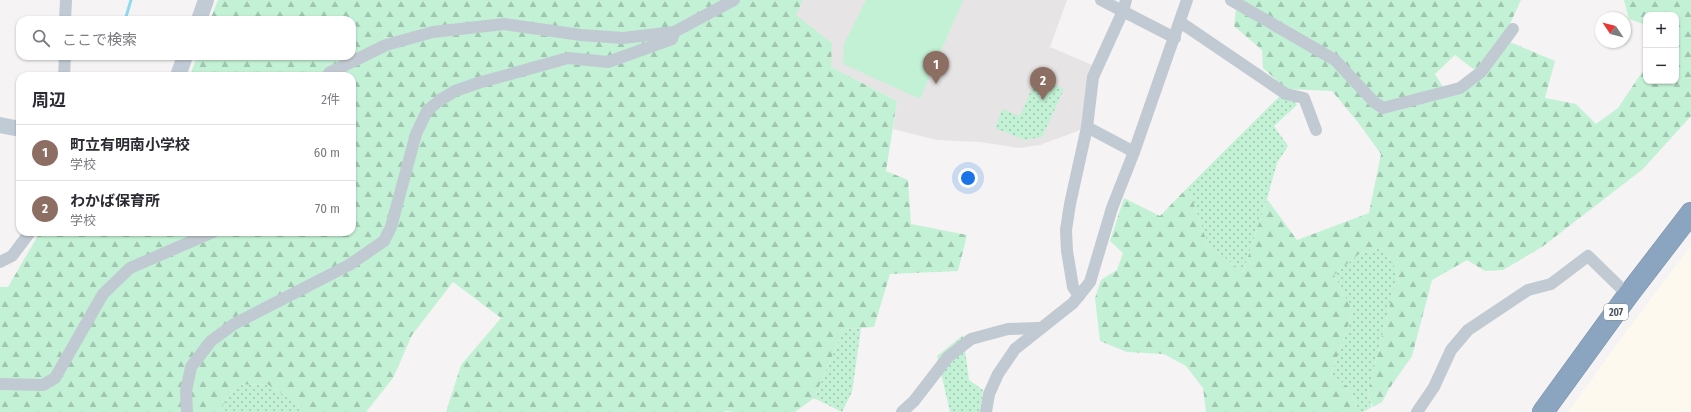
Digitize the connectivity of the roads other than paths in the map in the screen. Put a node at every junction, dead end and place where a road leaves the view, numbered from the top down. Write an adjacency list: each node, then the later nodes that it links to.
1 (66, 0): 8 (street)
2 (206, 0): 9 (main road)
3 (734, 0): 12 (street)
4 (1101, 0): 7 (street)
5 (1187, 0): 10 (street)
6 (1230, 0): 11 (street)
7 (1125, 6): 13 (street); 22 (street)
8 (65, 16)
9 (200, 16)
10 (1180, 22): 13 (street); 24 (street)
11 (1513, 29)
12 (674, 32): 17 (street); 34 (street)
13 (1175, 38): 25 (street)
14 (65, 60): 18 (street)
15 (184, 60): 19 (main road)
16 (355, 60): 20 (street)
17 (356, 60)
18 (64, 72)
19 (179, 72)
20 (331, 72)
21 (0, 125): 23 (main road)
22 (1087, 127): 25 (street); 31 (street)
23 (16, 128)
24 (1316, 130)
25 (1134, 152): 31 (street)
26 (1691, 213): 30 (highway, 207)
27 (27, 236): 29 (street)
28 (204, 236): 33 (street)
29 (0, 262)
30 (1628, 295): 37 (street); 38 (highway, 207)
31 (1079, 296): 32 (street)
32 (1039, 328): 35 (street); 36 (street)
33 (0, 384)
34 (187, 412)
35 (902, 412)
36 (986, 412)
37 (1417, 412)
38 (1543, 412)

